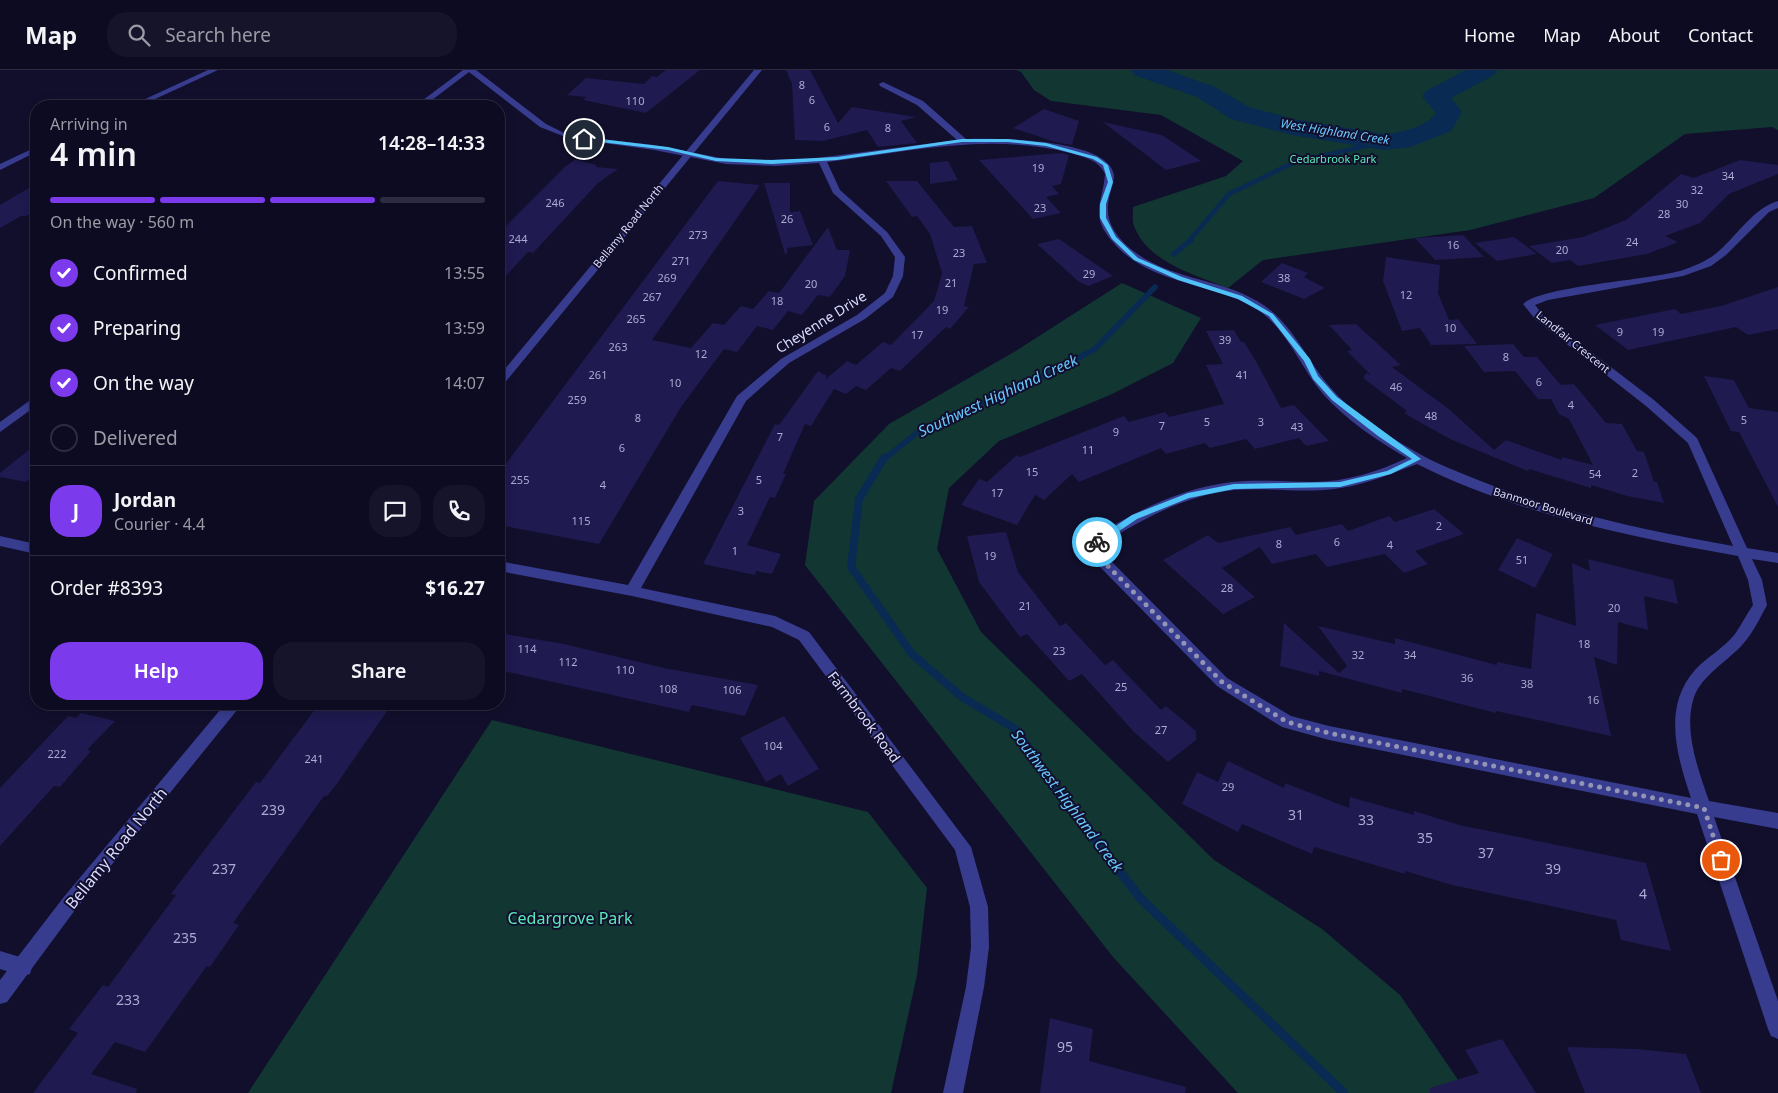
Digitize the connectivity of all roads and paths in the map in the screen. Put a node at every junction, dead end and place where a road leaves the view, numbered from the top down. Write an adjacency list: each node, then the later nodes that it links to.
1 (214, 70): 5 (street)
2 (470, 70): 6 (street); 9 (street, Banmoor Boulevard)
3 (758, 70): 9 (street, Bellamy Road North)
4 (883, 84): 7 (street)
5 (147, 100)
6 (428, 100)
7 (962, 140): 10 (street, Banmoor Boulevard); 16 (street, Banmoor Boulevard)
8 (30, 152): 11 (street)
9 (688, 152): 10 (street, Banmoor Boulevard); 13 (street, Bellamy Road North)
10 (821, 159): 22 (street, Cheyenne Drive)
11 (0, 167)
12 (1778, 204): 19 (street, Landfair Crescent)
13 (505, 376)
14 (30, 405): 15 (street)
15 (0, 428)
16 (1417, 459): 19 (street, Banmoor Boulevard); 24 (street)
17 (0, 541): 18 (street)
18 (30, 548)
19 (1742, 552): 20 (street, Banmoor Boulevard); 24 (street)
20 (1778, 558)
21 (505, 567): 22 (street, Farmbrook Road)
22 (632, 591): 30 (street, Farmbrook Road)
23 (229, 710): 27 (street, Bellamy Road North)
24 (1704, 808): 25 (street); 29 (street)
25 (1778, 821)
26 (0, 960): 27 (street)
27 (23, 967): 28 (street, Bellamy Road North)
28 (0, 995)
29 (1778, 1029)
30 (953, 1093)

